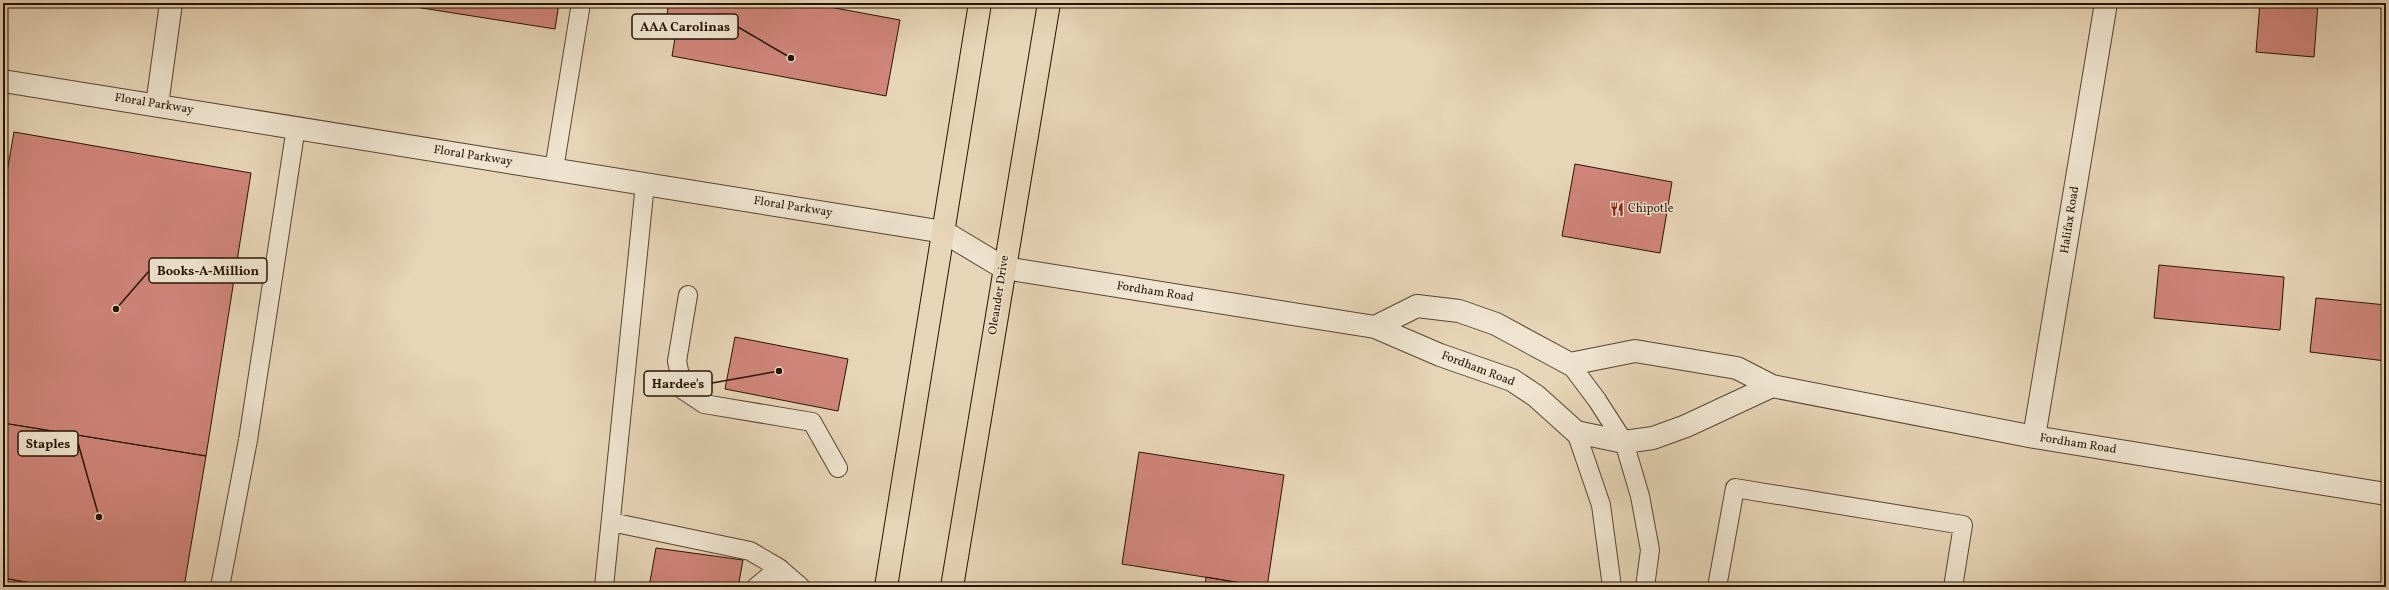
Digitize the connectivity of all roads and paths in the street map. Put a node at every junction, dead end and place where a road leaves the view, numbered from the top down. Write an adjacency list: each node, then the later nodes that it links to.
1 (171, 3): 7 (street)
2 (581, 3): 9 (lane)
3 (980, 3): 11 (main road)
4 (1049, 3): 12 (main road, Oleander Drive)
5 (2106, 3): 18 (street, Halifax Road)
6 (3, 81): 7 (street, Floral Parkway)
7 (156, 105): 8 (street, Floral Parkway)
8 (296, 127): 9 (street, Floral Parkway); 24 (lane)
9 (554, 169): 10 (street, Floral Parkway)
10 (645, 184): 11 (street, Floral Parkway); 22 (lane)
11 (944, 232): 12 (street, Fordham Road); 30 (main road)
12 (1004, 268): 14 (street, Fordham Road); 31 (main road, Oleander Drive)
13 (688, 295): 20 (lane)
14 (1375, 327): 15 (street); 17 (street, Fordham Road)
15 (1570, 364): 16 (street, Fordham Road); 19 (lane)
16 (1772, 386): 18 (street, Fordham Road); 19 (street)
17 (1576, 432): 19 (street); 32 (lane)
18 (2034, 437): 21 (street, Fordham Road)
19 (1624, 442): 33 (lane)
20 (838, 468)
21 (2386, 494)
22 (611, 522): 23 (lane); 25 (lane)
23 (779, 568): 26 (lane); 27 (lane); 28 (lane); 29 (lane)
24 (220, 587)
25 (604, 587)
26 (756, 587)
27 (775, 587)
28 (790, 587)
29 (801, 587)
30 (886, 587)
31 (952, 587)
32 (1612, 587)
33 (1644, 587)
34 (1717, 587): 35 (lane)
35 (1953, 587)

